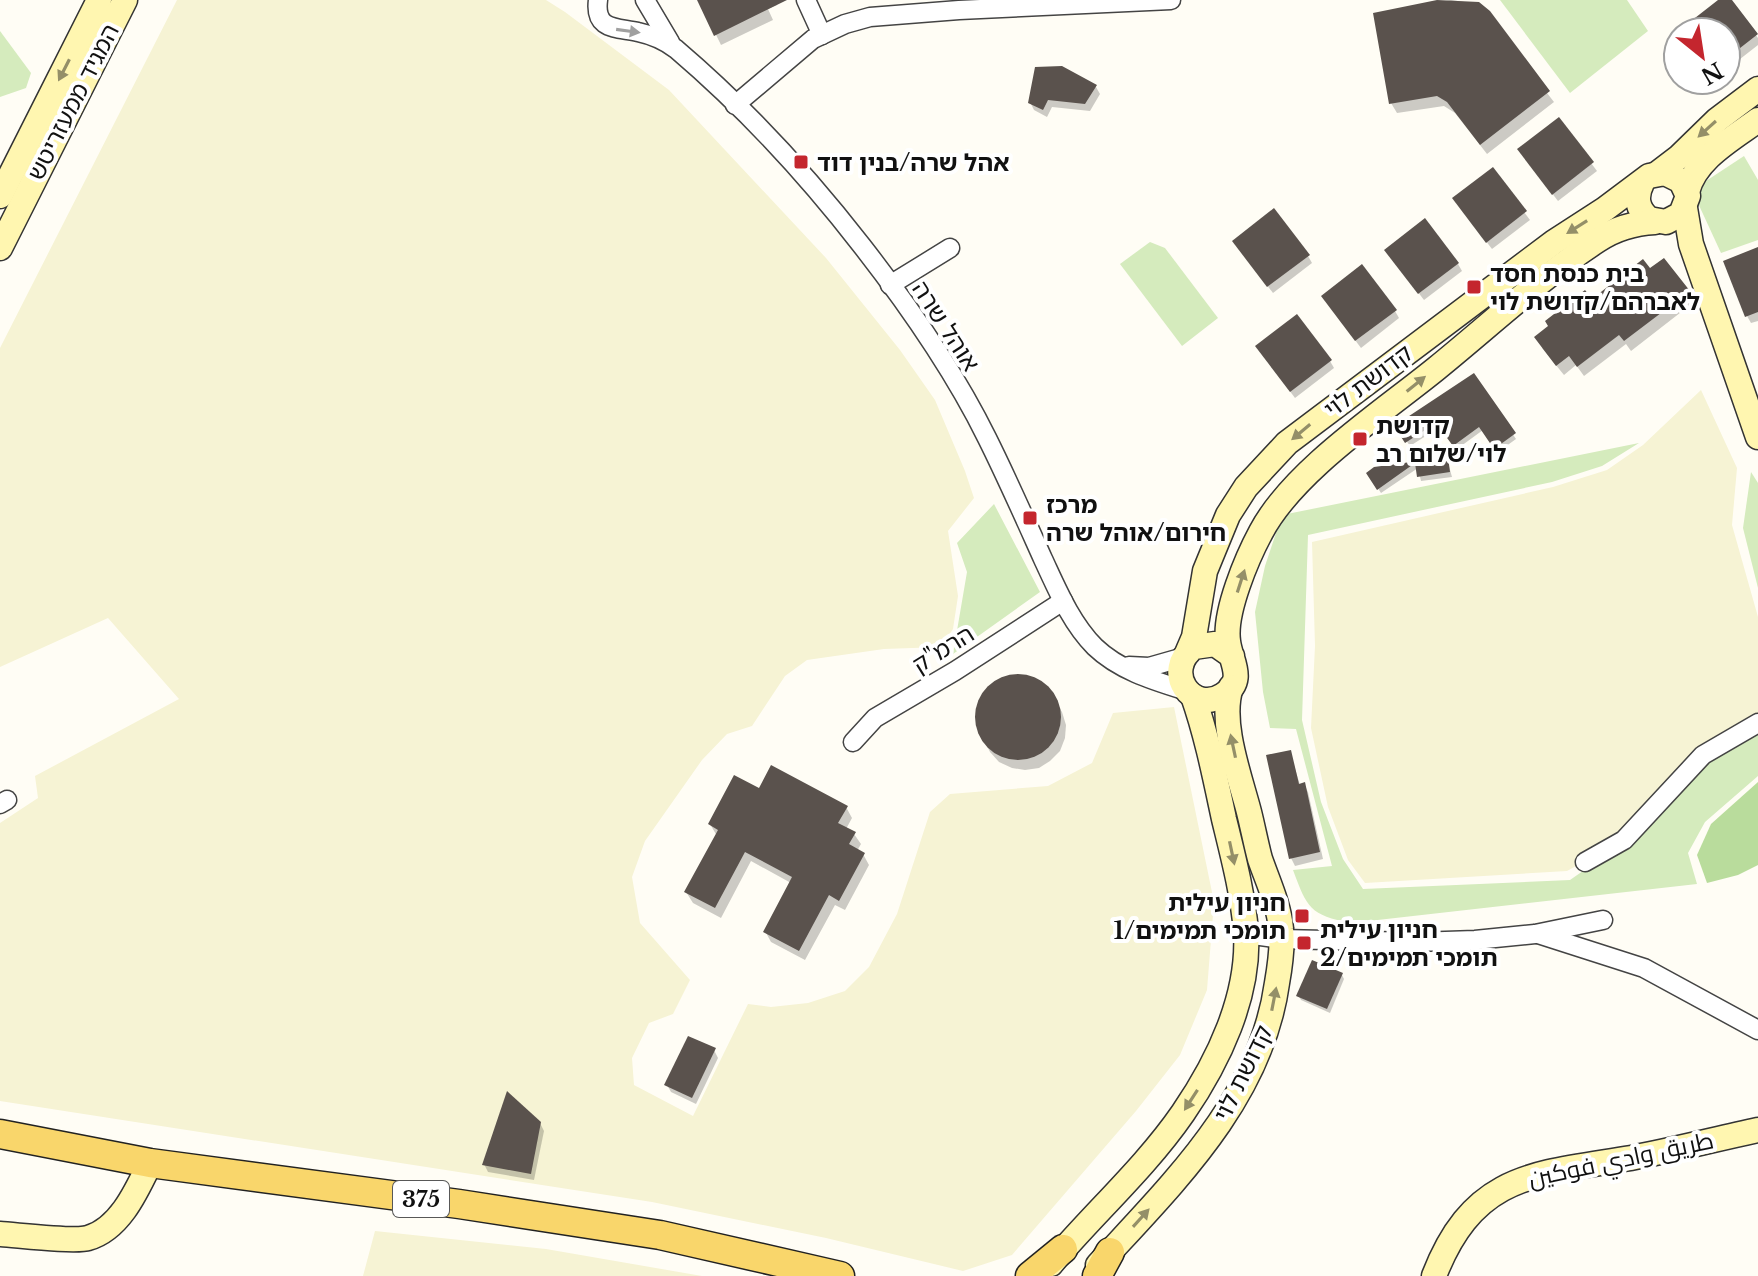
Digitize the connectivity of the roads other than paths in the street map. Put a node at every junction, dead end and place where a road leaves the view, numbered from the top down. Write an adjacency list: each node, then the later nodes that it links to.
1 (99, 0): 14 (street, המגיד ממעזריטש, one-way to 14)
2 (125, 0): 17 (street, המגיד ממעזריטש)
3 (598, 0): 9 (street, אוהל שרה, one-way to 9)
4 (645, 0): 9 (street, אוהל שרה)
5 (806, 0): 8 (street)
6 (1171, 0): 7 (street)
7 (958, 5): 8 (street)
8 (822, 35): 11 (street)
9 (674, 48): 11 (street, אוהל שרה)
10 (1758, 89): 13 (street, קדושת לוי, one-way to 13)
11 (735, 105): 20 (street, אוהל שרה)
12 (1758, 120): 15 (street)
13 (1650, 178): 15 (street); 16 (street); 23 (street, קדושת לוי, one-way to 23)
14 (0, 196)
15 (1686, 200): 16 (street); 19 (street)
16 (1659, 222): 19 (street); 24 (street, קדושת לוי, one-way to 16)
17 (0, 248)
18 (950, 248): 20 (street)
19 (1700, 270): 21 (street)
20 (890, 285): 22 (street, אוהל שרה)
21 (1758, 437)
22 (1063, 601): 25 (street, אוהל שרה); 29 (street, הרמ"ק)
23 (1186, 654): 24 (street); 25 (street); 27 (street)
24 (1232, 656): 26 (street)
25 (1122, 665): 27 (street, אוהל שרה)
26 (1231, 687): 27 (street); 34 (street, קדושת לוי, one-way to 26)
27 (1190, 693): 32 (street, קדושת לוי, one-way to 32)
28 (1758, 723): 30 (street)
29 (853, 742)
30 (1585, 862)
31 (1603, 920): 33 (street)
32 (1246, 934): 34 (street); 40 (street, קדושת לוי, one-way to 40)
33 (1535, 934): 34 (street); 35 (street)
34 (1281, 939): 41 (street, קדושת לוי, one-way to 34)
35 (1758, 1030)
36 (1758, 1130): 46 (street, طريق وادي فوکين)
37 (0, 1134): 38 (main road, 375)
38 (150, 1163): 39 (street); 42 (main road, 375)
39 (0, 1234)
40 (1063, 1249): 43 (main road); 44 (street, קדושת לוי)
41 (1103, 1264): 45 (street, קדושת לוי)
42 (840, 1276)
43 (1030, 1276)
44 (1041, 1276)
45 (1088, 1276)
46 (1434, 1276)

